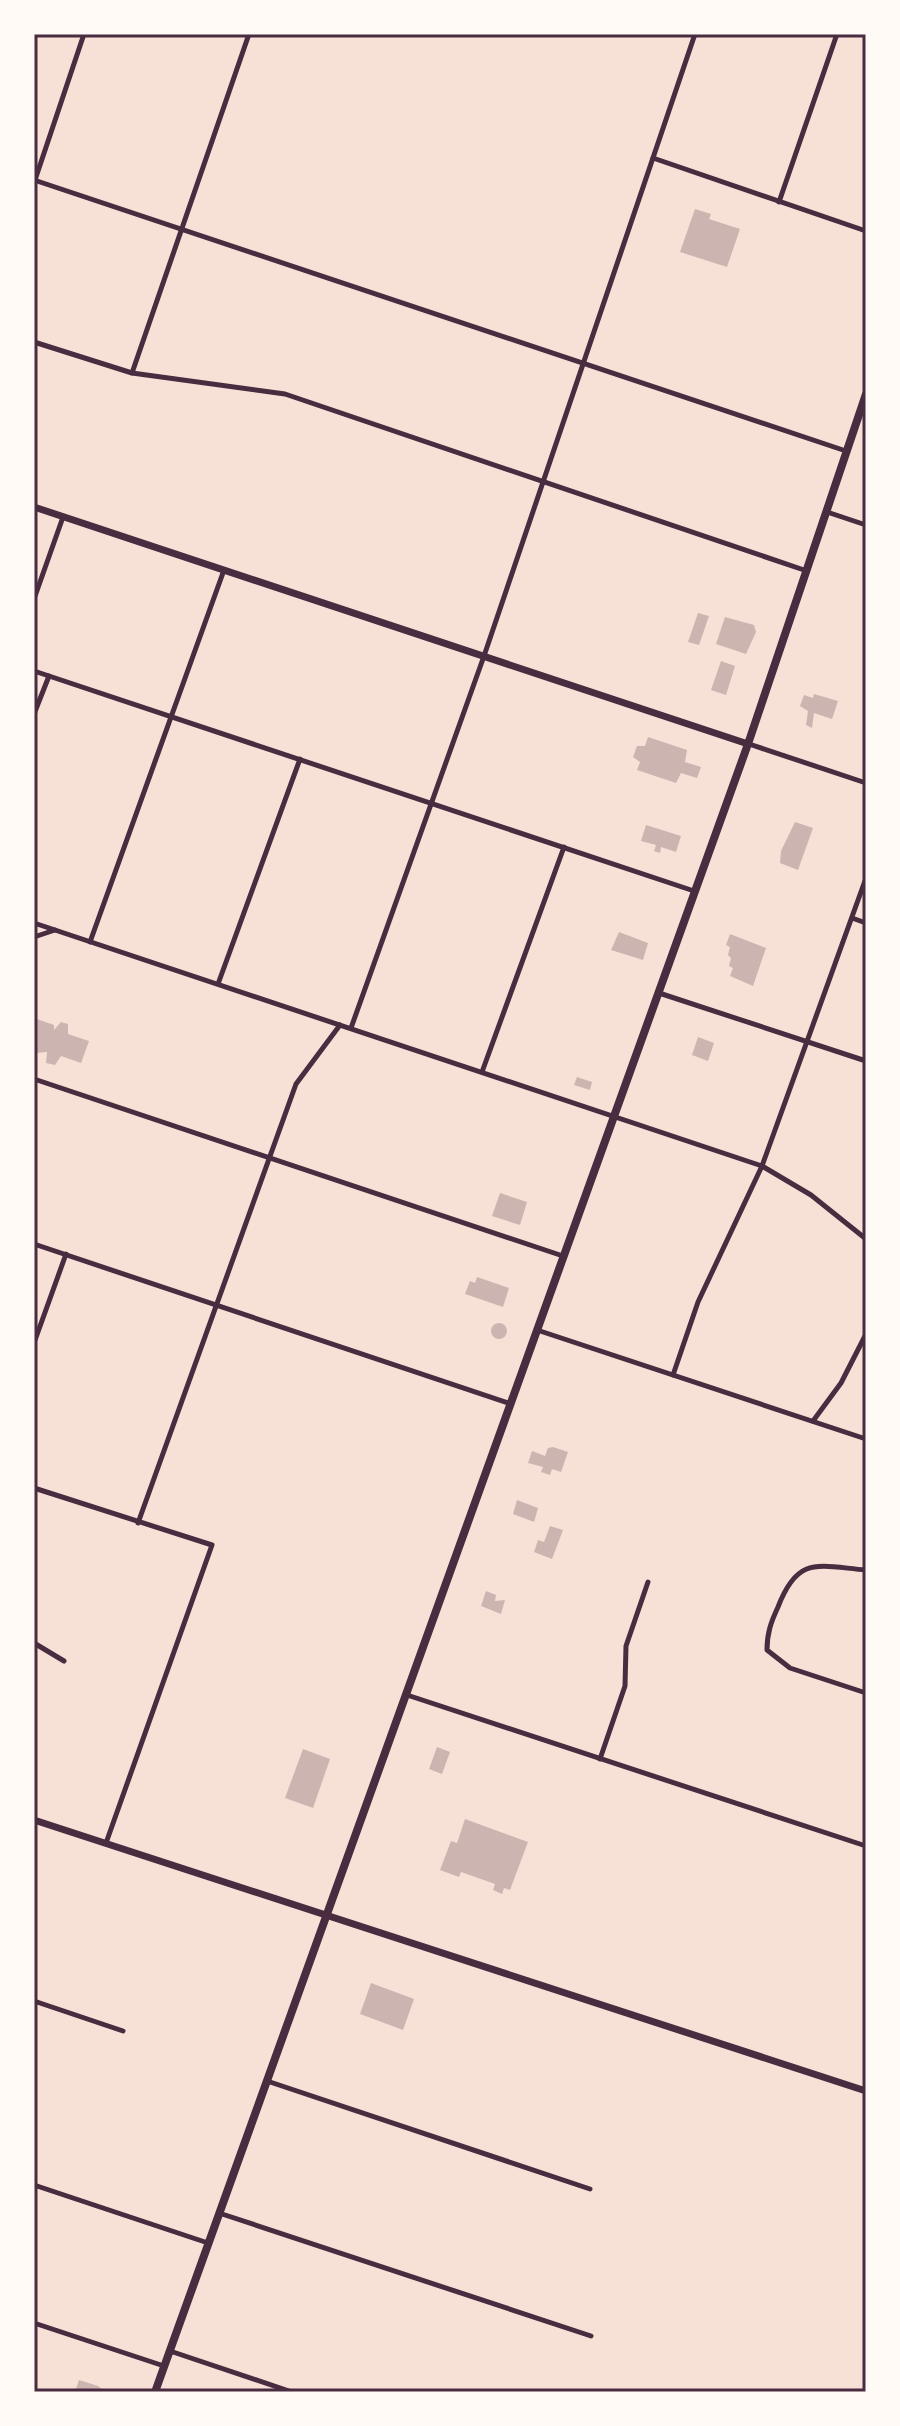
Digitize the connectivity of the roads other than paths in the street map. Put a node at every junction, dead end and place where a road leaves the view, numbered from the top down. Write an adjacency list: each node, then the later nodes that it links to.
1 (84, 34): 6 (street)
2 (249, 34): 8 (street)
3 (695, 34): 5 (street)
4 (837, 34): 7 (street)
5 (653, 158): 7 (street); 11 (street)
6 (34, 180): 8 (street)
7 (779, 202): 9 (street)
8 (183, 231): 11 (street); 12 (street)
9 (866, 231)
10 (34, 342): 12 (street)
11 (583, 364): 14 (street); 15 (street)
12 (132, 373): 15 (street)
13 (866, 394): 14 (main road)
14 (846, 451): 17 (main road)
15 (544, 479): 21 (street); 23 (street)
16 (34, 507): 18 (street)
17 (827, 512): 19 (street); 21 (main road)
18 (63, 517): 20 (street); 22 (street)
19 (866, 525)
20 (224, 570): 23 (street); 27 (street)
21 (807, 571): 28 (main road)
22 (34, 599)
23 (484, 656): 28 (street); 31 (street)
24 (34, 671): 25 (street)
25 (49, 676): 26 (street); 27 (street)
26 (34, 714)
27 (170, 716): 29 (street); 40 (street)
28 (748, 744): 30 (street); 34 (main road)
29 (300, 759): 31 (street); 41 (street)
30 (866, 783)
31 (431, 802): 32 (street); 44 (street)
32 (564, 847): 34 (street); 47 (street)
33 (866, 878): 35 (street)
34 (694, 891): 42 (main road)
35 (852, 918): 37 (street); 45 (street)
36 (34, 923): 38 (street)
37 (866, 923)
38 (55, 930): 39 (street); 40 (street)
39 (34, 937)
40 (90, 942): 41 (street)
41 (218, 984): 43 (street)
42 (658, 993): 45 (street); 49 (main road)
43 (340, 1025): 44 (street); 50 (street)
44 (351, 1028): 47 (street)
45 (807, 1042): 46 (street); 51 (street)
46 (866, 1061)
47 (482, 1072): 49 (street)
48 (34, 1079): 50 (street)
49 (614, 1116): 51 (street); 55 (main road)
50 (269, 1157): 55 (street); 56 (street)
51 (762, 1166): 52 (street); 60 (street)
52 (866, 1239)
53 (34, 1244): 54 (street)
54 (66, 1254): 56 (street); 59 (street)
55 (563, 1256): 57 (main road)
56 (216, 1304): 61 (street); 65 (street)
57 (537, 1330): 60 (street); 61 (main road)
58 (866, 1334): 62 (street)
59 (34, 1343)
60 (673, 1375): 62 (street)
61 (511, 1404): 71 (main road)
62 (813, 1421): 63 (street)
63 (866, 1439)
64 (34, 1488): 65 (street)
65 (138, 1523): 74 (street)
66 (866, 1570): 70 (street)
67 (648, 1582): 72 (street)
68 (34, 1643): 69 (street)
69 (64, 1661)
70 (866, 1693)
71 (406, 1695): 72 (street); 76 (main road)
72 (600, 1759): 75 (street)
73 (34, 1820): 74 (street)
74 (106, 1843): 76 (street)
75 (866, 1846)
76 (326, 1917): 79 (main road); 80 (street)
77 (34, 2001): 78 (street)
78 (123, 2031)
79 (267, 2081): 82 (street); 83 (main road)
80 (866, 2091)
81 (34, 2185): 84 (street)
82 (590, 2189)
83 (219, 2213): 84 (main road); 86 (street)
84 (208, 2243): 87 (main road)
85 (34, 2323): 88 (street)
86 (591, 2336)
87 (170, 2351): 88 (main road); 90 (street)
88 (164, 2366): 89 (main road)
89 (155, 2392)
90 (292, 2392)

